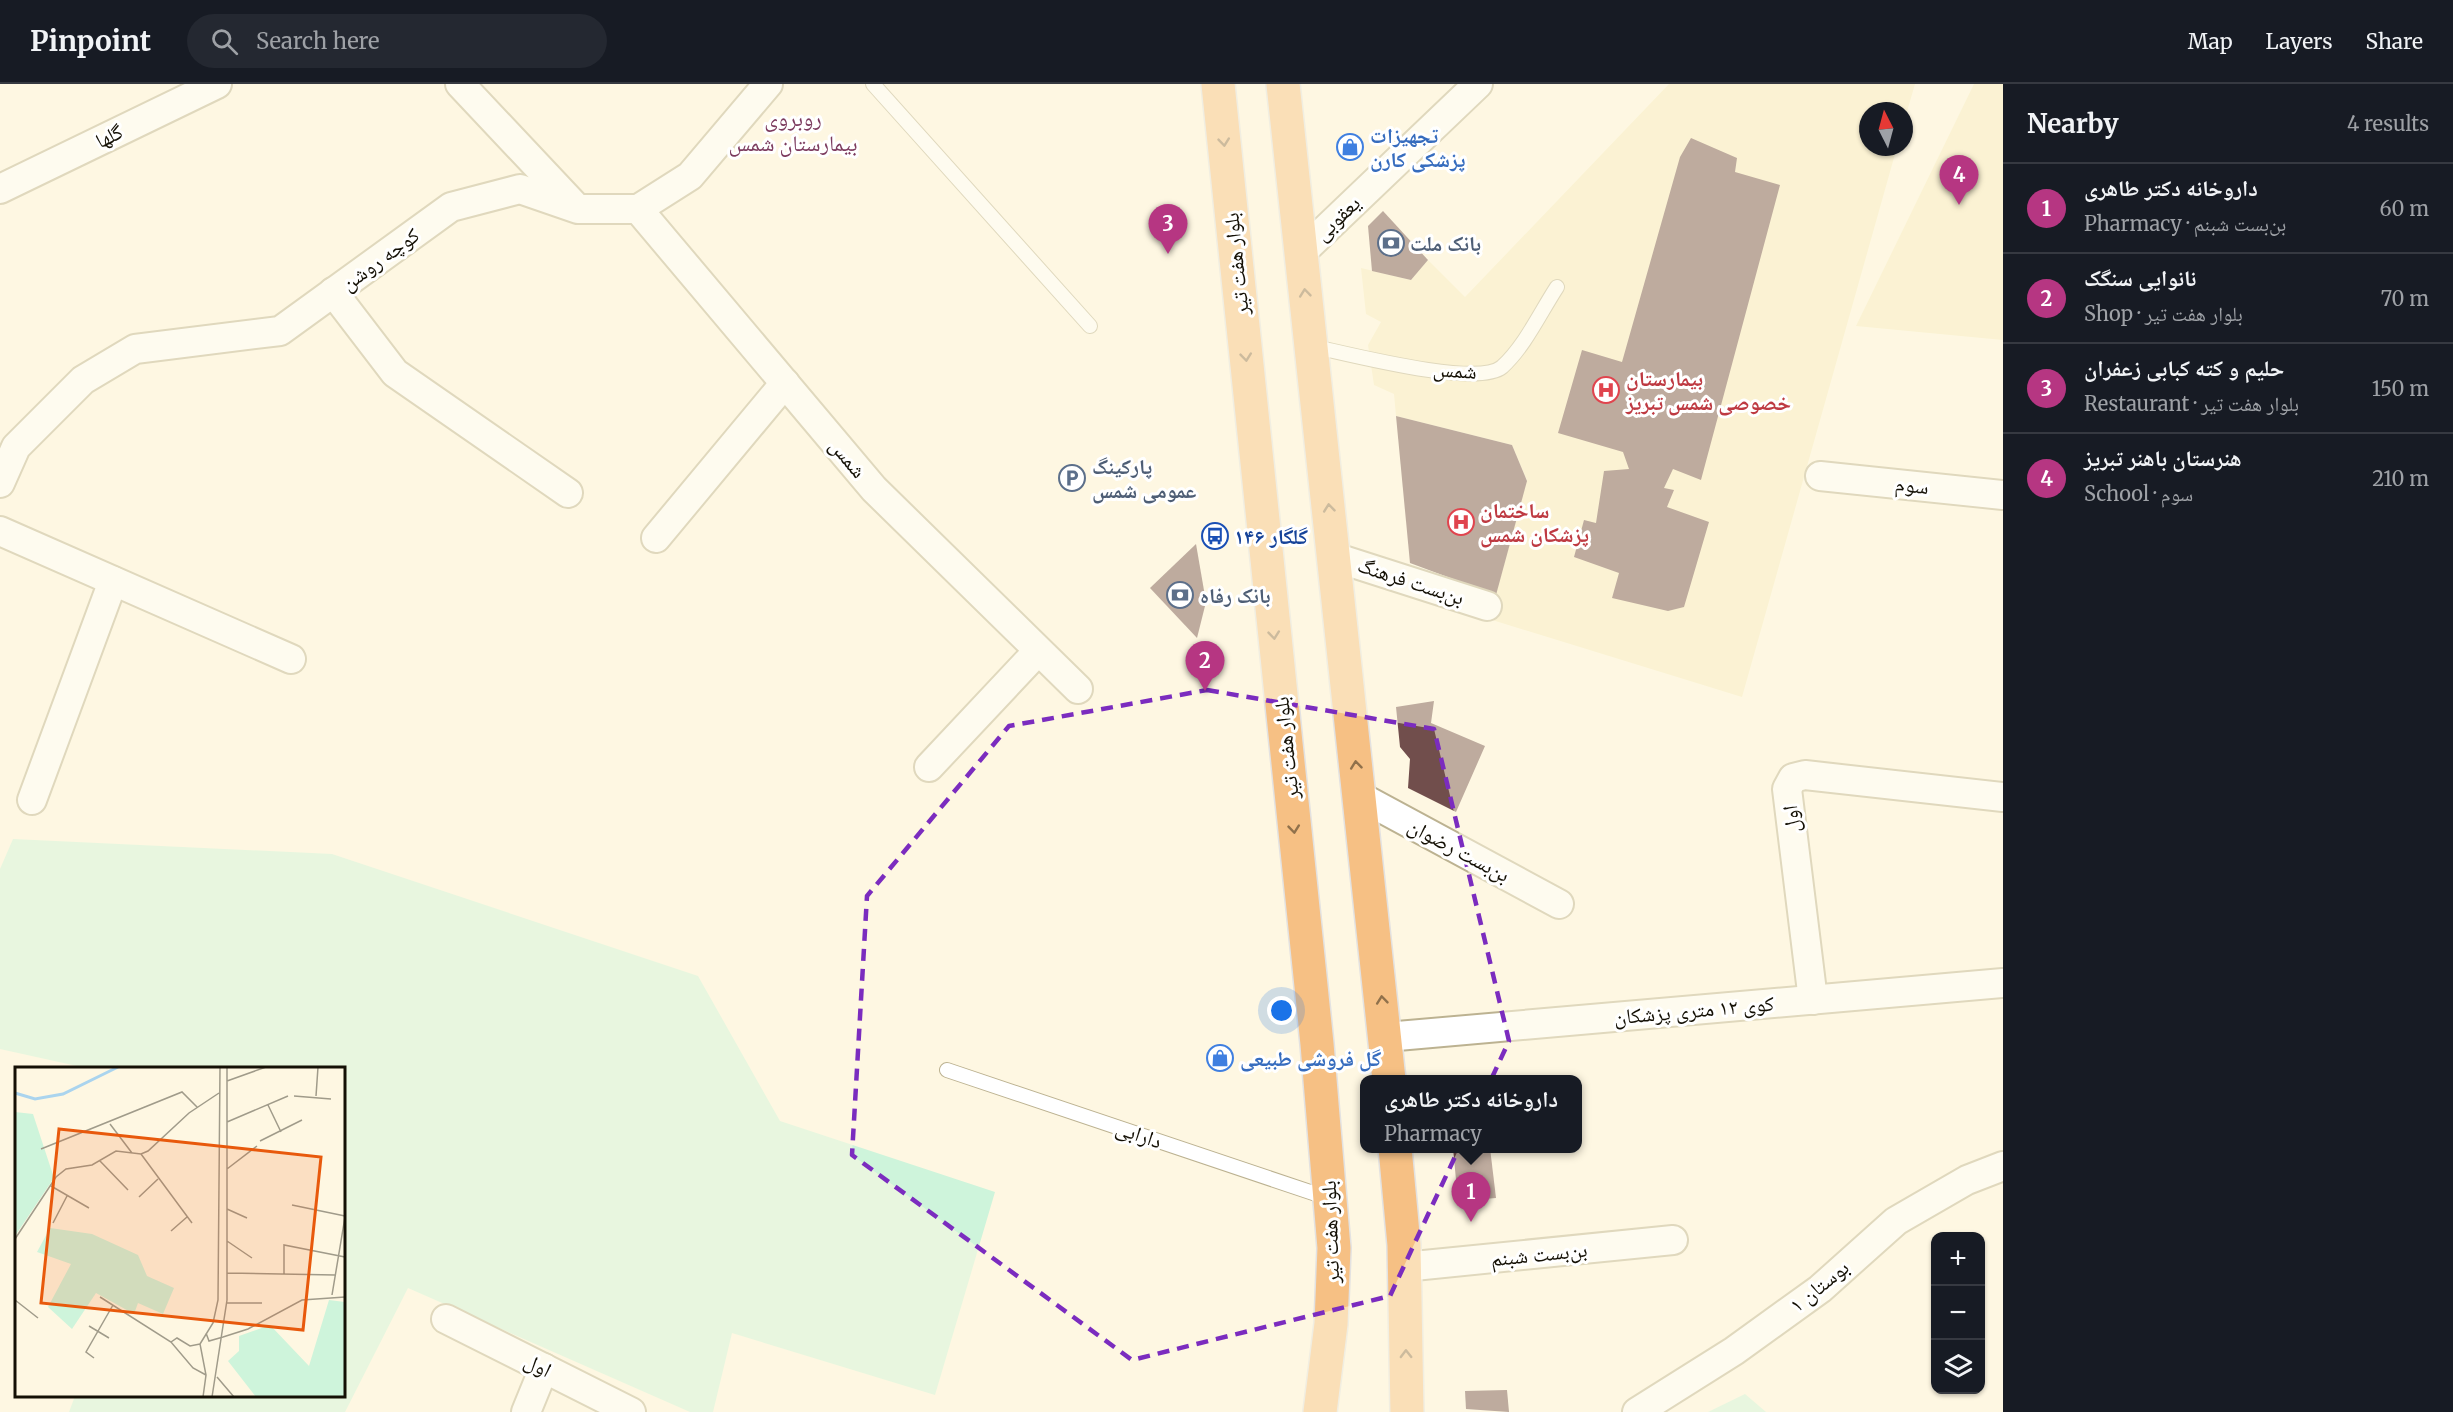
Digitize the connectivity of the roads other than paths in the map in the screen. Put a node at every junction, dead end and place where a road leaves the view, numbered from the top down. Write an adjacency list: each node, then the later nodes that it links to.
1 (217, 84): 8 (street, گلها)
2 (460, 84): 9 (street)
3 (768, 84): 10 (street)
4 (873, 84): 14 (lane)
5 (1218, 84): 41 (highway, بلوار هفت تیر, one-way to 41)
6 (1283, 84): 11 (highway)
7 (1478, 84): 11 (street, یعقوبی)
8 (0, 189)
9 (578, 209): 10 (street, کوچه روشن); 13 (street, کوچه روشن)
10 (638, 209): 16 (street, شمس)
11 (1301, 253): 15 (highway, one-way to 11)
12 (1557, 287): 15 (lane, شمس)
13 (333, 292): 18 (street, کوچه روشن); 19 (street)
14 (1090, 326)
15 (1311, 346): 23 (highway, one-way to 15)
16 (785, 383): 22 (street); 26 (street, شمس)
17 (1820, 476): 20 (street, سوم)
18 (0, 483)
19 (568, 492)
20 (2003, 495)
21 (0, 531): 24 (street)
22 (656, 538)
23 (1334, 557): 25 (street, بن‌بست فرهنگ); 30 (highway, one-way to 23)
24 (113, 580): 27 (street); 32 (street)
25 (1487, 606)
26 (1038, 651): 28 (street, شمس); 29 (street)
27 (291, 659)
28 (1078, 689)
29 (929, 766)
30 (1359, 796): 33 (street, بن‌بست رضوان); 36 (highway, one-way to 30)
31 (2003, 797): 35 (street, اول)
32 (32, 800)
33 (1559, 904)
34 (2003, 983): 35 (street, کوی ۱۲ متری پزشکان)
35 (1813, 1000): 36 (street, کوی ۱۲ متری پزشکان)
36 (1386, 1037): 38 (highway)
37 (947, 1070): 41 (lane, دارابی)
38 (1389, 1075)
39 (1395, 1153): 43 (highway)
40 (2003, 1166): 50 (street, بوستان ۱)
41 (1330, 1199): 48 (highway, بلوار هفت تیر)
42 (1673, 1240): 43 (street, بن‌بست شبنم)
43 (1404, 1267): 49 (highway, one-way to 43)
44 (446, 1319): 45 (street, اول)
45 (544, 1368): 46 (street); 47 (street, اول)
46 (526, 1412)
47 (631, 1412)
48 (1320, 1412)
49 (1407, 1412)
50 (1637, 1412)

